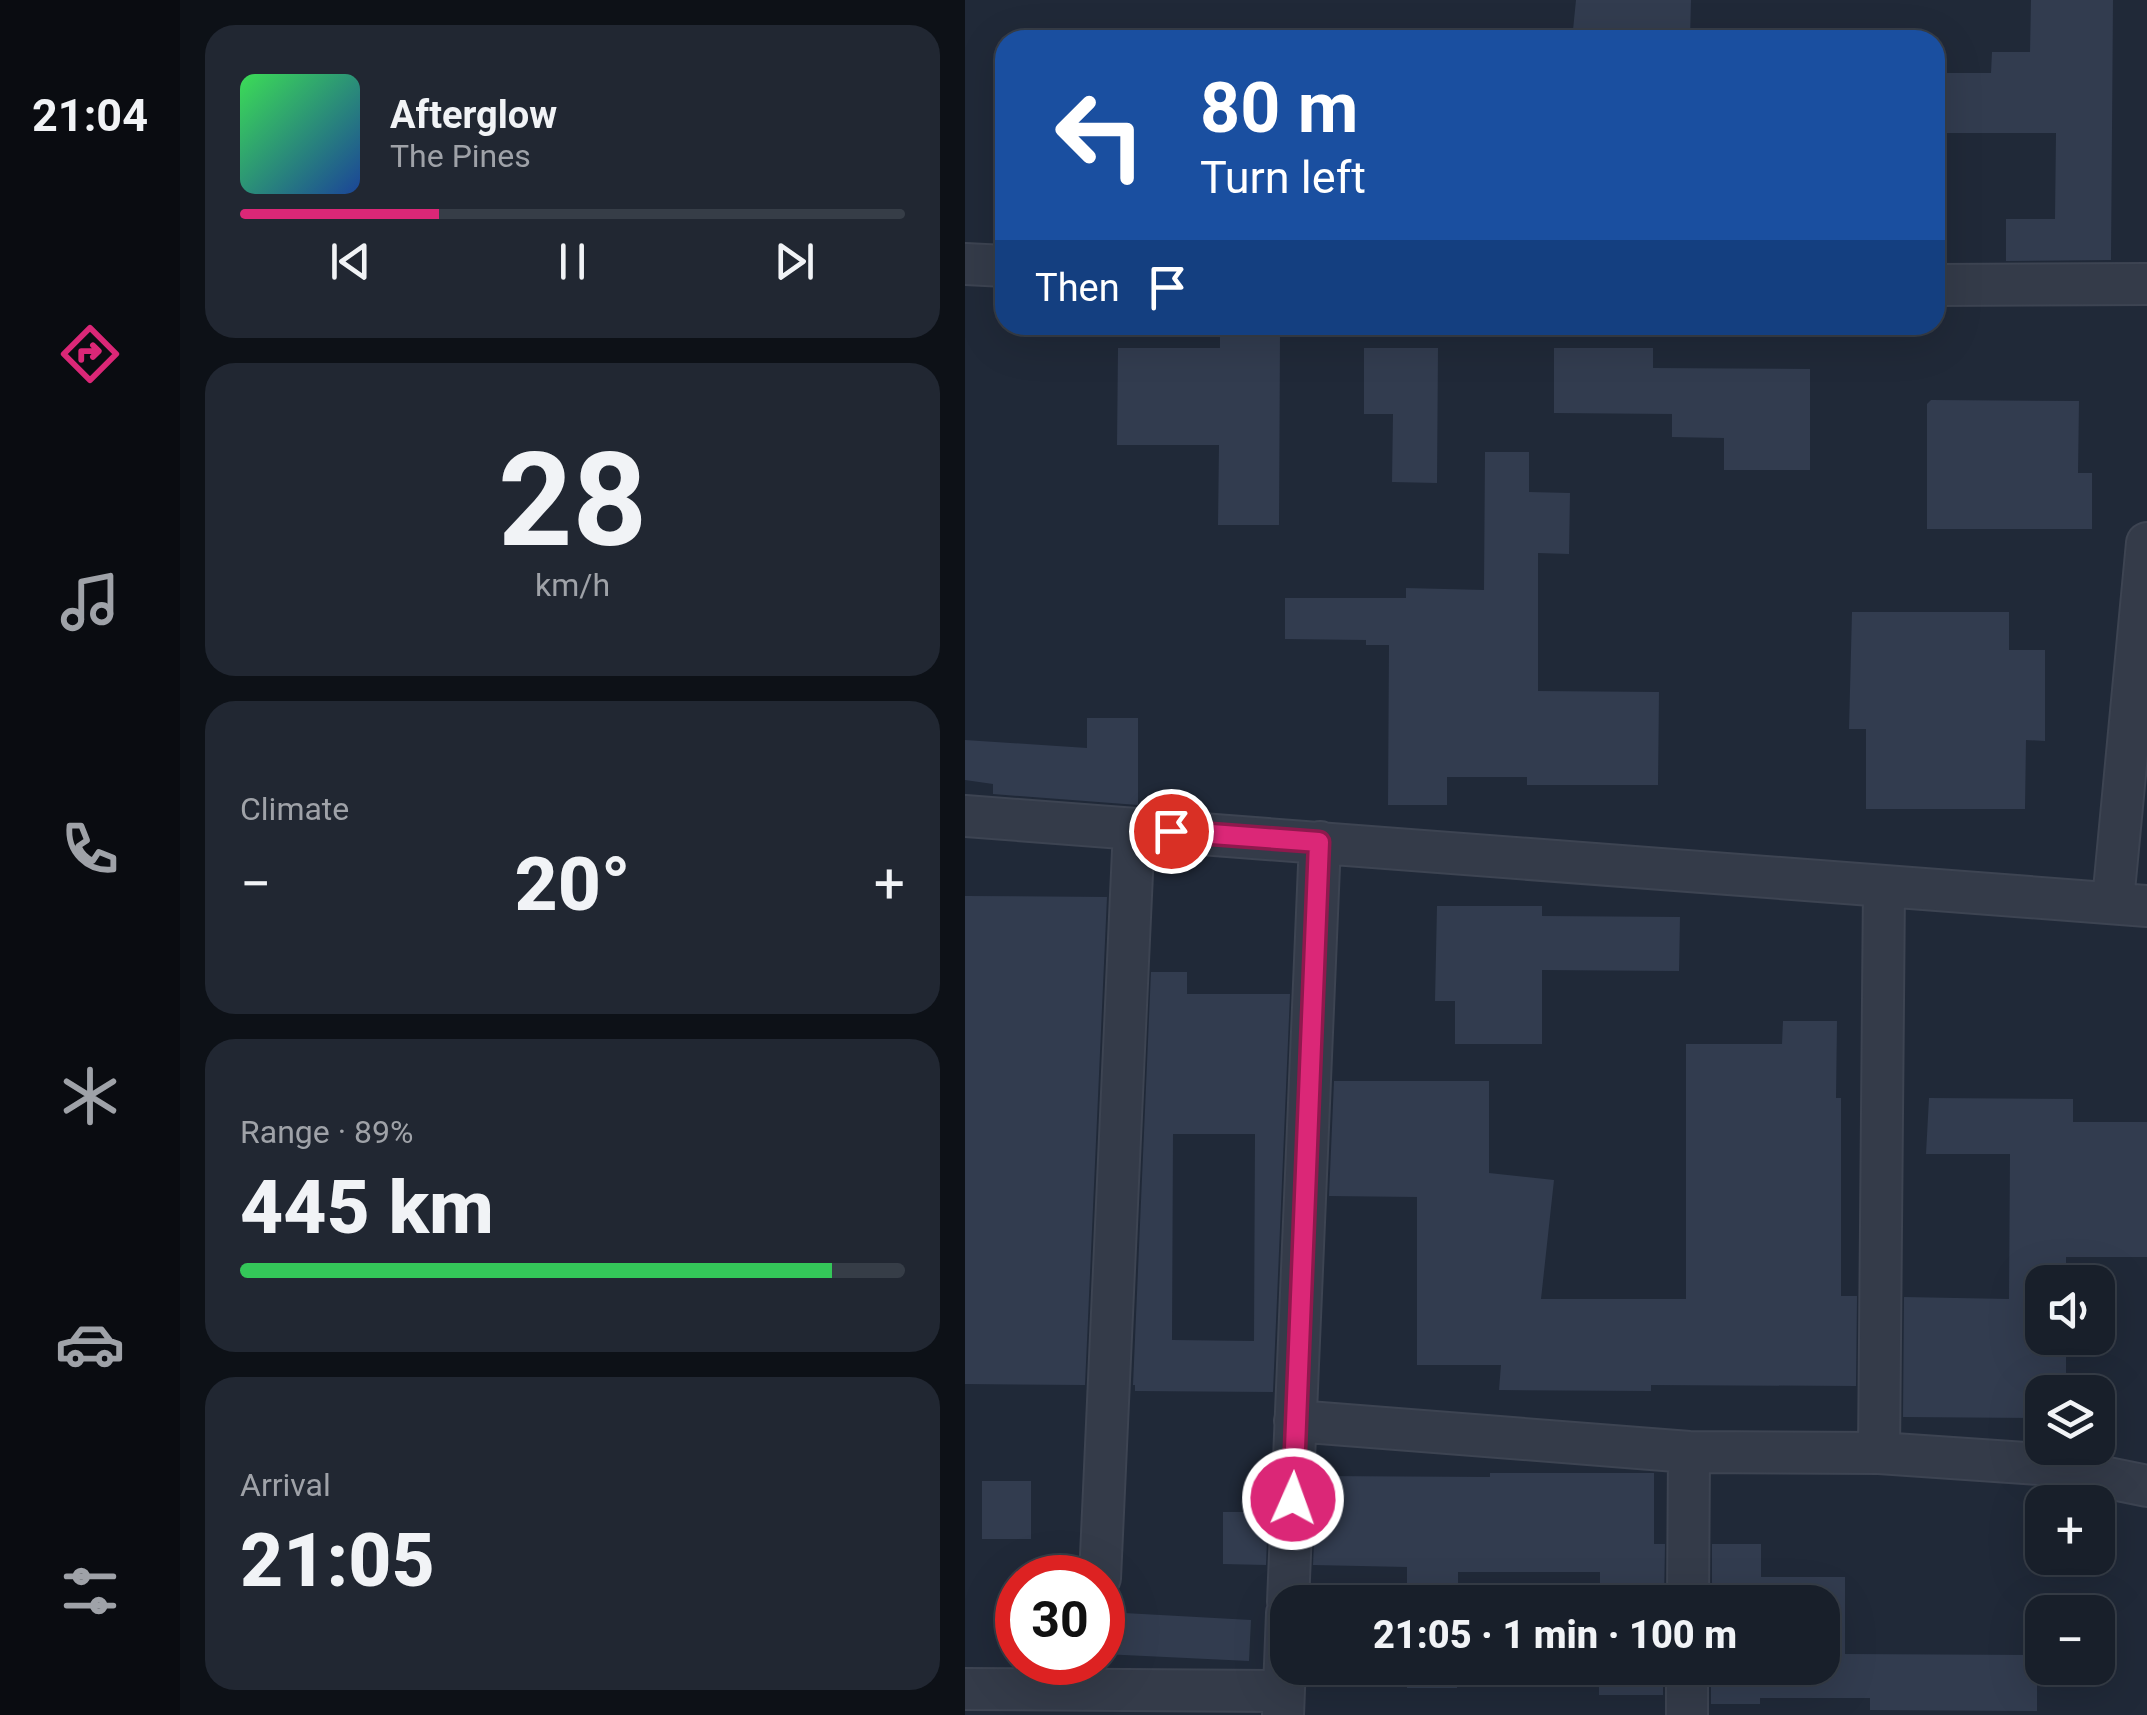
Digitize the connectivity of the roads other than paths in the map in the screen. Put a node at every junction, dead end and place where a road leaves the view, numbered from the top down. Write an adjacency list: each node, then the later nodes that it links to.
1 (965, 264): 2 (street)
2 (995, 266)
3 (2147, 284): 4 (street)
4 (1945, 285)
5 (2147, 543): 10 (street)
6 (965, 816): 7 (street)
7 (1133, 828): 8 (street); 15 (street)
8 (1319, 842): 9 (street); 11 (street)
9 (1884, 886): 10 (street); 13 (street)
10 (2130, 904)
11 (1295, 1422): 12 (street); 16 (street)
12 (1689, 1452): 13 (street); 17 (street)
13 (1879, 1452): 14 (street)
14 (2147, 1486)
15 (1101, 1555)
16 (1289, 1585)
17 (1687, 1585)
18 (1125, 1680): 22 (street)
19 (1005, 1685): 21 (street)
20 (1687, 1685): 23 (street)
21 (965, 1689)
22 (1283, 1703)
23 (1687, 1715)

